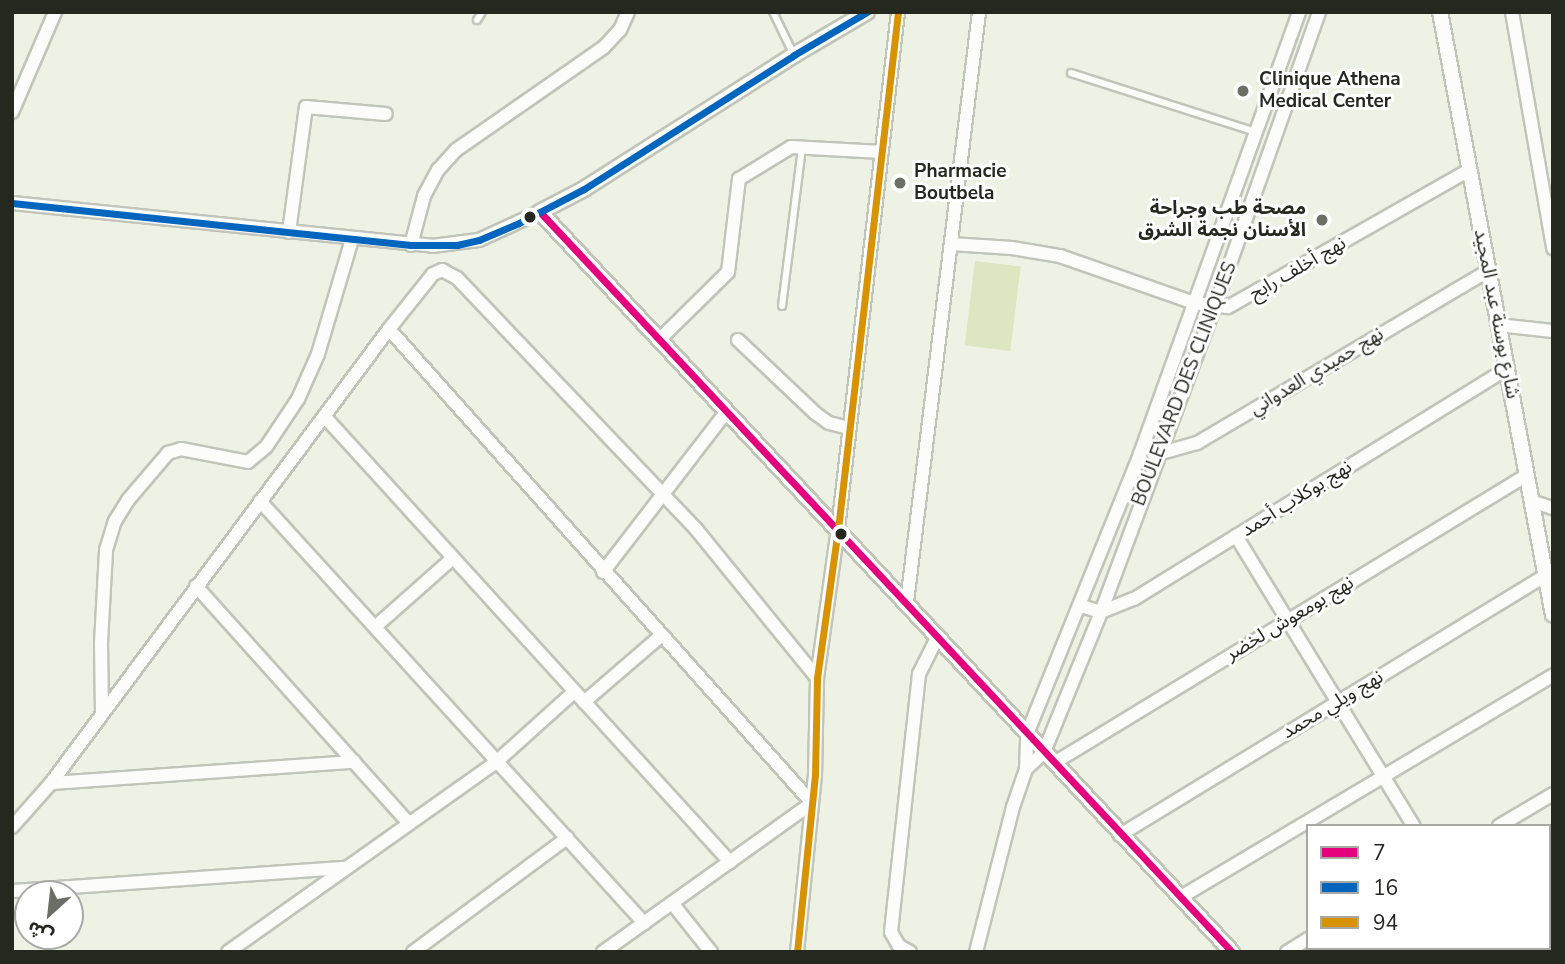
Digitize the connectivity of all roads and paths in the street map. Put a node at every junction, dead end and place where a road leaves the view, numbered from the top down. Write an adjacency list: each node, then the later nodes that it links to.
1 (55, 12): 15 (street)
2 (482, 12): 12 (lane)
3 (628, 12): 26 (street)
4 (773, 12): 13 (lane)
5 (867, 12): 13 (street)
6 (898, 12): 19 (street)
7 (979, 12): 25 (street)
8 (1299, 12): 17 (street, BOULEVARD DES CLINIQUES)
9 (1320, 12): 31 (street, BOULEVARD DES CLINIQUES)
10 (1440, 12): 20 (street, شارع بوسنة عبد المجيد)
11 (1512, 12): 27 (street)
12 (477, 20)
13 (794, 55): 22 (street)
14 (1071, 72): 17 (lane)
15 (12, 112)
16 (386, 114): 23 (street)
17 (1256, 132): 29 (street, BOULEVARD DES CLINIQUES)
18 (802, 147): 19 (street); 30 (lane); 35 (street)
19 (882, 152): 40 (street)
20 (1469, 170): 28 (street, شارع بوسنة عبد المجيد); 31 (street, نهج أخلف رابح)
21 (12, 203): 23 (street)
22 (540, 212): 26 (street); 35 (street)
23 (289, 232): 24 (street)
24 (352, 239): 26 (street); 67 (street)
25 (951, 244): 29 (street, نهج أخلف رابح); 54 (street)
26 (411, 245)
27 (1553, 248)
28 (1488, 271): 32 (street, شارع بوسنة عبد المجيد); 42 (street, نهج حميدي العدواني)
29 (1194, 303): 31 (street, نهج أخلف رابح); 41 (street, BOULEVARD DES CLINIQUES)
30 (782, 306)
31 (1215, 306): 42 (street, BOULEVARD DES CLINIQUES)
32 (1498, 325): 34 (street); 37 (street, شارع بوسنة عبد المجيد)
33 (389, 329): 39 (street); 44 (street); 51 (street)
34 (1553, 331)
35 (659, 340): 38 (street)
36 (738, 340): 40 (street)
37 (1507, 369): 43 (street, شارع بوسنة عبد المجيد); 49 (street, نهج بوكلاب أحمد)
38 (727, 411): 44 (street); 48 (street)
39 (325, 417): 45 (street); 50 (street)
40 (849, 429): 48 (street)
41 (1140, 454): 42 (street, نهج حميدي العدواني); 55 (street, BOULEVARD DES CLINIQUES)
42 (1158, 456): 56 (street, BOULEVARD DES CLINIQUES)
43 (1527, 475): 46 (street, شارع بوسنة عبد المجيد); 58 (street, نهج بومعوش لخضر)
44 (662, 494): 51 (street); 63 (street)
45 (260, 501): 53 (street); 59 (street)
46 (1534, 502): 47 (street); 52 (street, شارع بوسنة عبد المجيد)
47 (1553, 508)
48 (838, 529): 54 (street); 63 (street)
49 (1236, 536): 56 (street, نهج بوكلاب أحمد); 58 (street)
50 (453, 558): 59 (street); 64 (street)
51 (603, 572): 60 (street)
52 (1546, 575): 57 (street, شارع بوسنة عبد المجيد); 66 (street, نهج ويلي محمد)
53 (196, 586): 67 (street); 71 (street)
54 (906, 603): 61 (street)
55 (1082, 606): 56 (street); 68 (street, BOULEVARD DES CLINIQUES)
56 (1101, 612): 69 (street, BOULEVARD DES CLINIQUES)
57 (1553, 615)
58 (1288, 619): 66 (street); 69 (street, نهج بومعوش لخضر)
59 (375, 627): 70 (street)
60 (662, 635): 65 (street); 76 (street)
61 (937, 636): 68 (street); 96 (street)
62 (1553, 675): 73 (street)
63 (817, 678): 76 (street)
64 (574, 692): 65 (street); 70 (street)
65 (584, 702): 83 (street)
66 (1339, 702): 73 (street); 81 (street, نهج ويلي محمد)
67 (102, 714): 74 (street)
68 (1027, 734): 69 (street); 72 (street)
69 (1049, 758): 72 (street); 81 (street)
70 (497, 761): 77 (street); 82 (street)
71 (354, 762): 74 (street); 77 (street)
72 (1026, 769): 97 (street)
73 (1385, 777): 78 (street); 86 (street)
74 (51, 783): 80 (street)
75 (1553, 794): 79 (street)
76 (812, 803): 83 (street); 90 (street)
77 (409, 823): 84 (street)
78 (1413, 824)
79 (1502, 824)
80 (12, 827)
81 (1120, 835): 86 (street)
82 (567, 838): 88 (street); 91 (street)
83 (730, 862): 87 (street)
84 (344, 868): 85 (street); 92 (street)
85 (12, 891)
86 (1181, 897): 98 (street)
87 (672, 903): 88 (street); 94 (street)
88 (644, 923): 93 (street)
89 (1306, 941): 99 (street)
90 (798, 947): 95 (street)
91 (420, 950)
92 (228, 952)
93 (603, 952)
94 (711, 952)
95 (785, 952)
96 (909, 952)
97 (976, 952)
98 (1232, 952)
99 (1287, 952)

